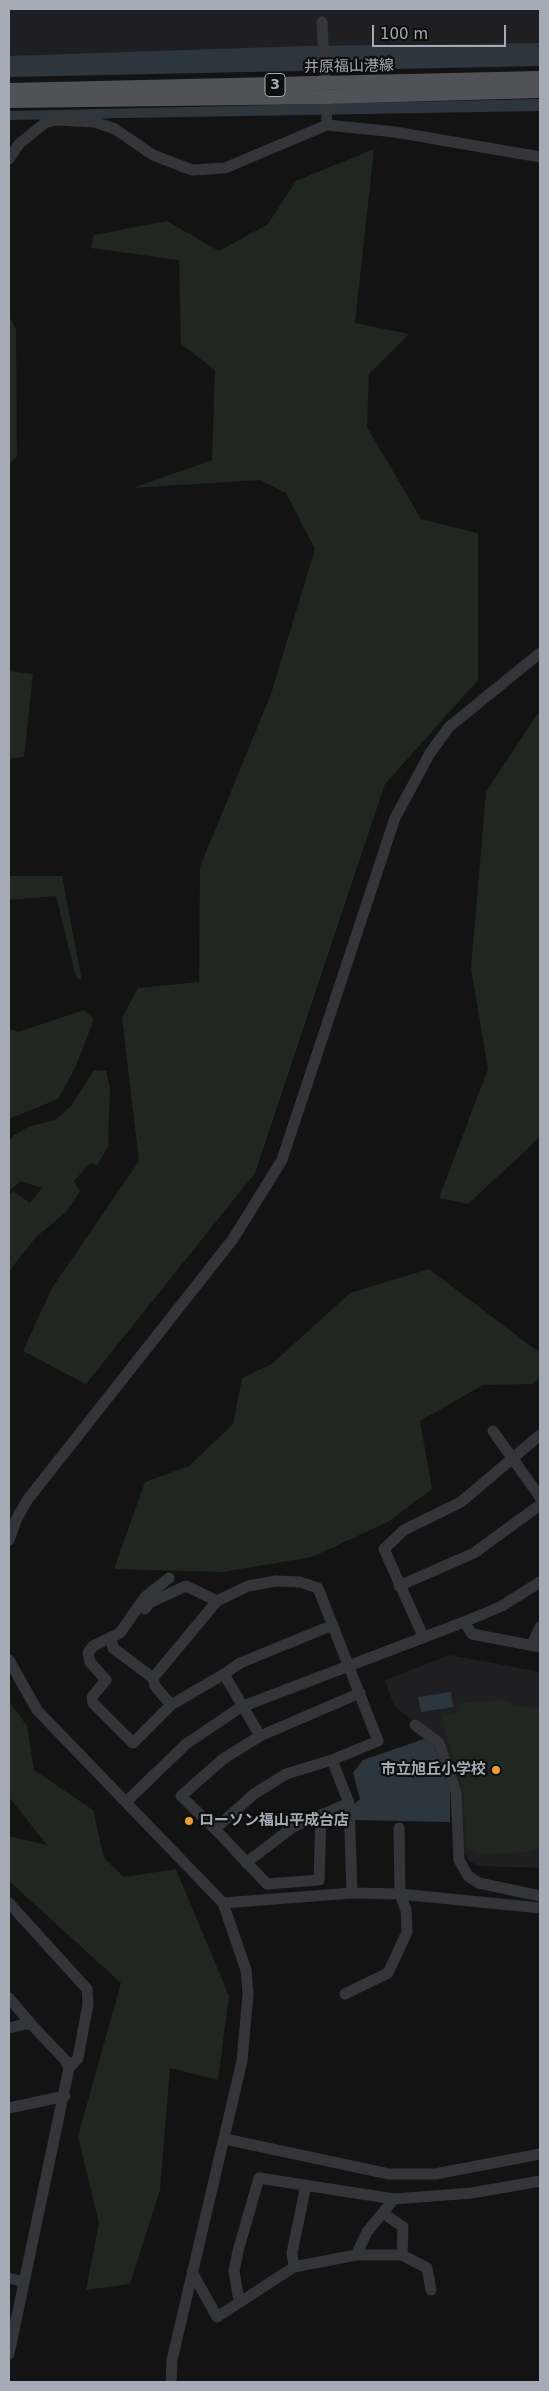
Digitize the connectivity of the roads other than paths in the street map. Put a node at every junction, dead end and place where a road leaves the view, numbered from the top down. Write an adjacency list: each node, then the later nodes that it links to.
1 (322, 22): 3 (street)
2 (540, 78): 3 (main road, 井原福山港線 / 3)
3 (325, 89): 4 (main road, 井原福山港線 / 3); 5 (main road, 井原福山港線 / 3); 6 (main road, 井原福山港線 / 3); 7 (street)
4 (9, 90)
5 (540, 91)
6 (9, 101)
7 (327, 125): 8 (street); 9 (street)
8 (540, 157)
9 (9, 159)
10 (540, 653): 16 (street)
11 (493, 1431): 13 (street)
12 (540, 1435): 13 (street)
13 (511, 1458): 14 (street); 19 (street)
14 (540, 1497)
15 (540, 1505): 19 (street)
16 (9, 1540)
17 (169, 1578): 24 (street)
18 (540, 1582): 21 (street)
19 (400, 1586): 25 (street)
20 (217, 1600): 22 (street); 24 (street); 30 (street)
21 (464, 1622): 25 (street); 26 (street)
22 (333, 1625): 28 (street); 29 (street)
23 (540, 1627): 26 (street)
24 (116, 1635): 30 (street); 32 (street)
25 (423, 1636): 28 (street)
26 (536, 1646)
27 (9, 1660): 37 (street)
28 (349, 1665): 31 (street); 33 (street)
29 (224, 1674): 32 (street); 33 (street)
30 (153, 1678): 32 (street)
31 (360, 1693): 35 (street); 36 (street)
32 (171, 1705)
33 (241, 1707): 35 (street); 37 (street)
34 (415, 1725): 45 (street)
35 (260, 1736): 41 (street)
36 (332, 1760): 38 (street); 41 (street)
37 (126, 1802): 47 (street)
38 (349, 1803): 39 (street); 43 (street)
39 (321, 1816): 42 (street); 42 (street)
40 (399, 1828): 44 (street)
41 (216, 1829): 42 (street)
42 (246, 1863)
43 (352, 1893): 44 (street); 47 (street)
44 (400, 1894): 48 (street); 49 (street)
45 (540, 1896)
46 (9, 1903): 53 (street)
47 (224, 1903): 56 (street)
48 (540, 1908)
49 (345, 1994)
50 (9, 1998): 51 (street)
51 (32, 2025): 52 (street); 53 (street)
52 (9, 2028)
53 (69, 2068): 54 (street)
54 (65, 2096): 55 (street); 67 (street)
55 (9, 2108)
56 (225, 2139): 57 (street); 65 (street)
57 (540, 2154)
58 (540, 2181): 60 (street)
59 (306, 2185): 60 (street); 64 (street); 69 (street)
60 (394, 2199): 61 (street)
61 (383, 2213): 62 (street); 63 (street)
62 (356, 2255): 63 (street); 64 (street)
63 (402, 2256): 68 (street)
64 (294, 2267): 69 (street)
65 (192, 2272): 69 (street); 71 (street)
66 (9, 2278): 67 (street)
67 (24, 2282): 70 (street)
68 (431, 2290)
69 (239, 2301)
70 (9, 2354)
71 (171, 2382)

